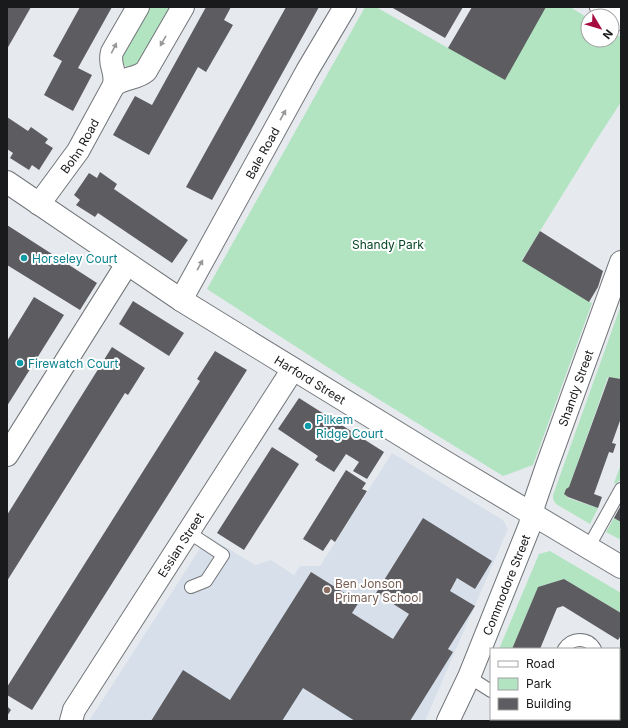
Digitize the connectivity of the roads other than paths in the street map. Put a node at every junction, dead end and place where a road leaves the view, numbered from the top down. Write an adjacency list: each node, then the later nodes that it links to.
1 (138, 7): 6 (street, one-way to 1)
2 (183, 7): 6 (street, one-way to 6)
3 (345, 7): 11 (street, Bale Road, one-way to 3)
4 (601, 7): 5 (street)
5 (621, 19)
6 (114, 85): 8 (street, Bohn Road)
7 (7, 182): 8 (street, Harford Street)
8 (39, 204): 10 (street, Harford Street)
9 (621, 262): 15 (street, Shandy Street)
10 (127, 264): 11 (street, Harford Street); 13 (street)
11 (181, 300): 12 (street, Harford Street)
12 (293, 369): 15 (street, Harford Street); 16 (street, Essian Street)
13 (7, 455)
14 (621, 489): 17 (lane)
15 (532, 515): 17 (street, Harford Street); 22 (street, Commodore Street)
16 (188, 532): 19 (lane); 24 (street, Essian Street)
17 (588, 548): 18 (street, Harford Street)
18 (621, 567)
19 (191, 587)
20 (565, 648): 21 (lane)
21 (594, 648)
22 (469, 677): 23 (lane); 25 (street, Commodore Street)
23 (490, 690)
24 (71, 721)
25 (448, 721)

